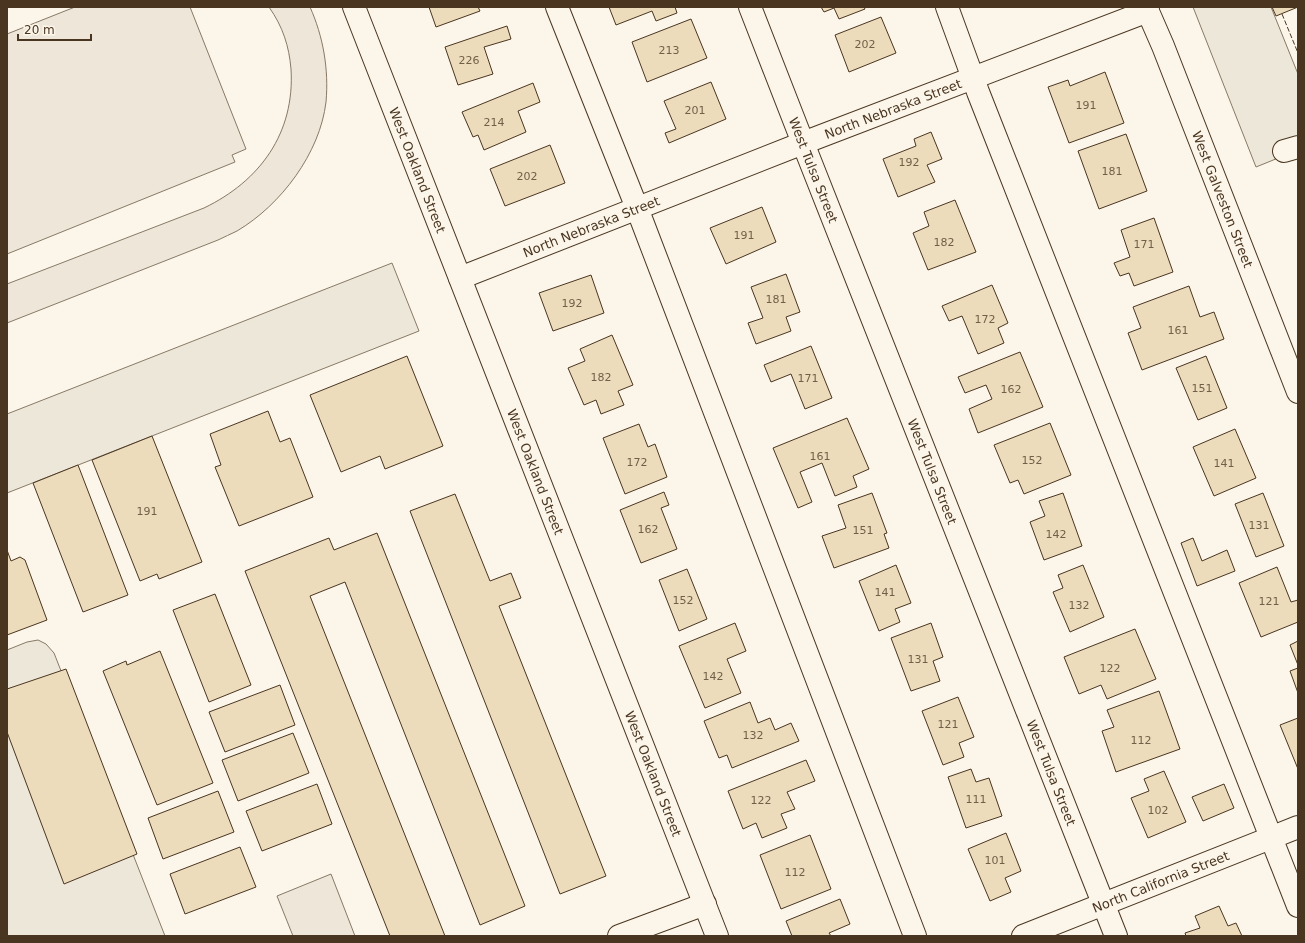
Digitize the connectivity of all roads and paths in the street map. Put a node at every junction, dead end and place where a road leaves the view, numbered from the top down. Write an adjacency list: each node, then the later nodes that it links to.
1 (354, 7): 9 (street, West Oakland Street)
2 (557, 7): 8 (street)
3 (750, 7): 7 (street, West Tulsa Street)
4 (947, 7): 6 (street)
5 (1147, 9): 6 (street, North Nebraska Street); 10 (street, West Galveston Street)
6 (973, 78): 7 (street, North Nebraska Street); 12 (street)
7 (802, 143): 8 (street, North Nebraska Street); 14 (street, West Tulsa Street)
8 (637, 208): 9 (street, North Nebraska Street); 18 (street)
9 (460, 278): 13 (street, West Oakland Street)
10 (1298, 392)
11 (1298, 827): 12 (street, North California Street)
12 (1271, 838): 14 (street, North California Street); 15 (street)
13 (705, 904): 16 (street); 17 (street, West Oakland Street)
14 (1104, 905): 19 (street, North California Street); 20 (street, West Tulsa Street)
15 (1298, 906)
16 (619, 936)
17 (717, 936)
18 (914, 936)
19 (1023, 936)
20 (1116, 936)

